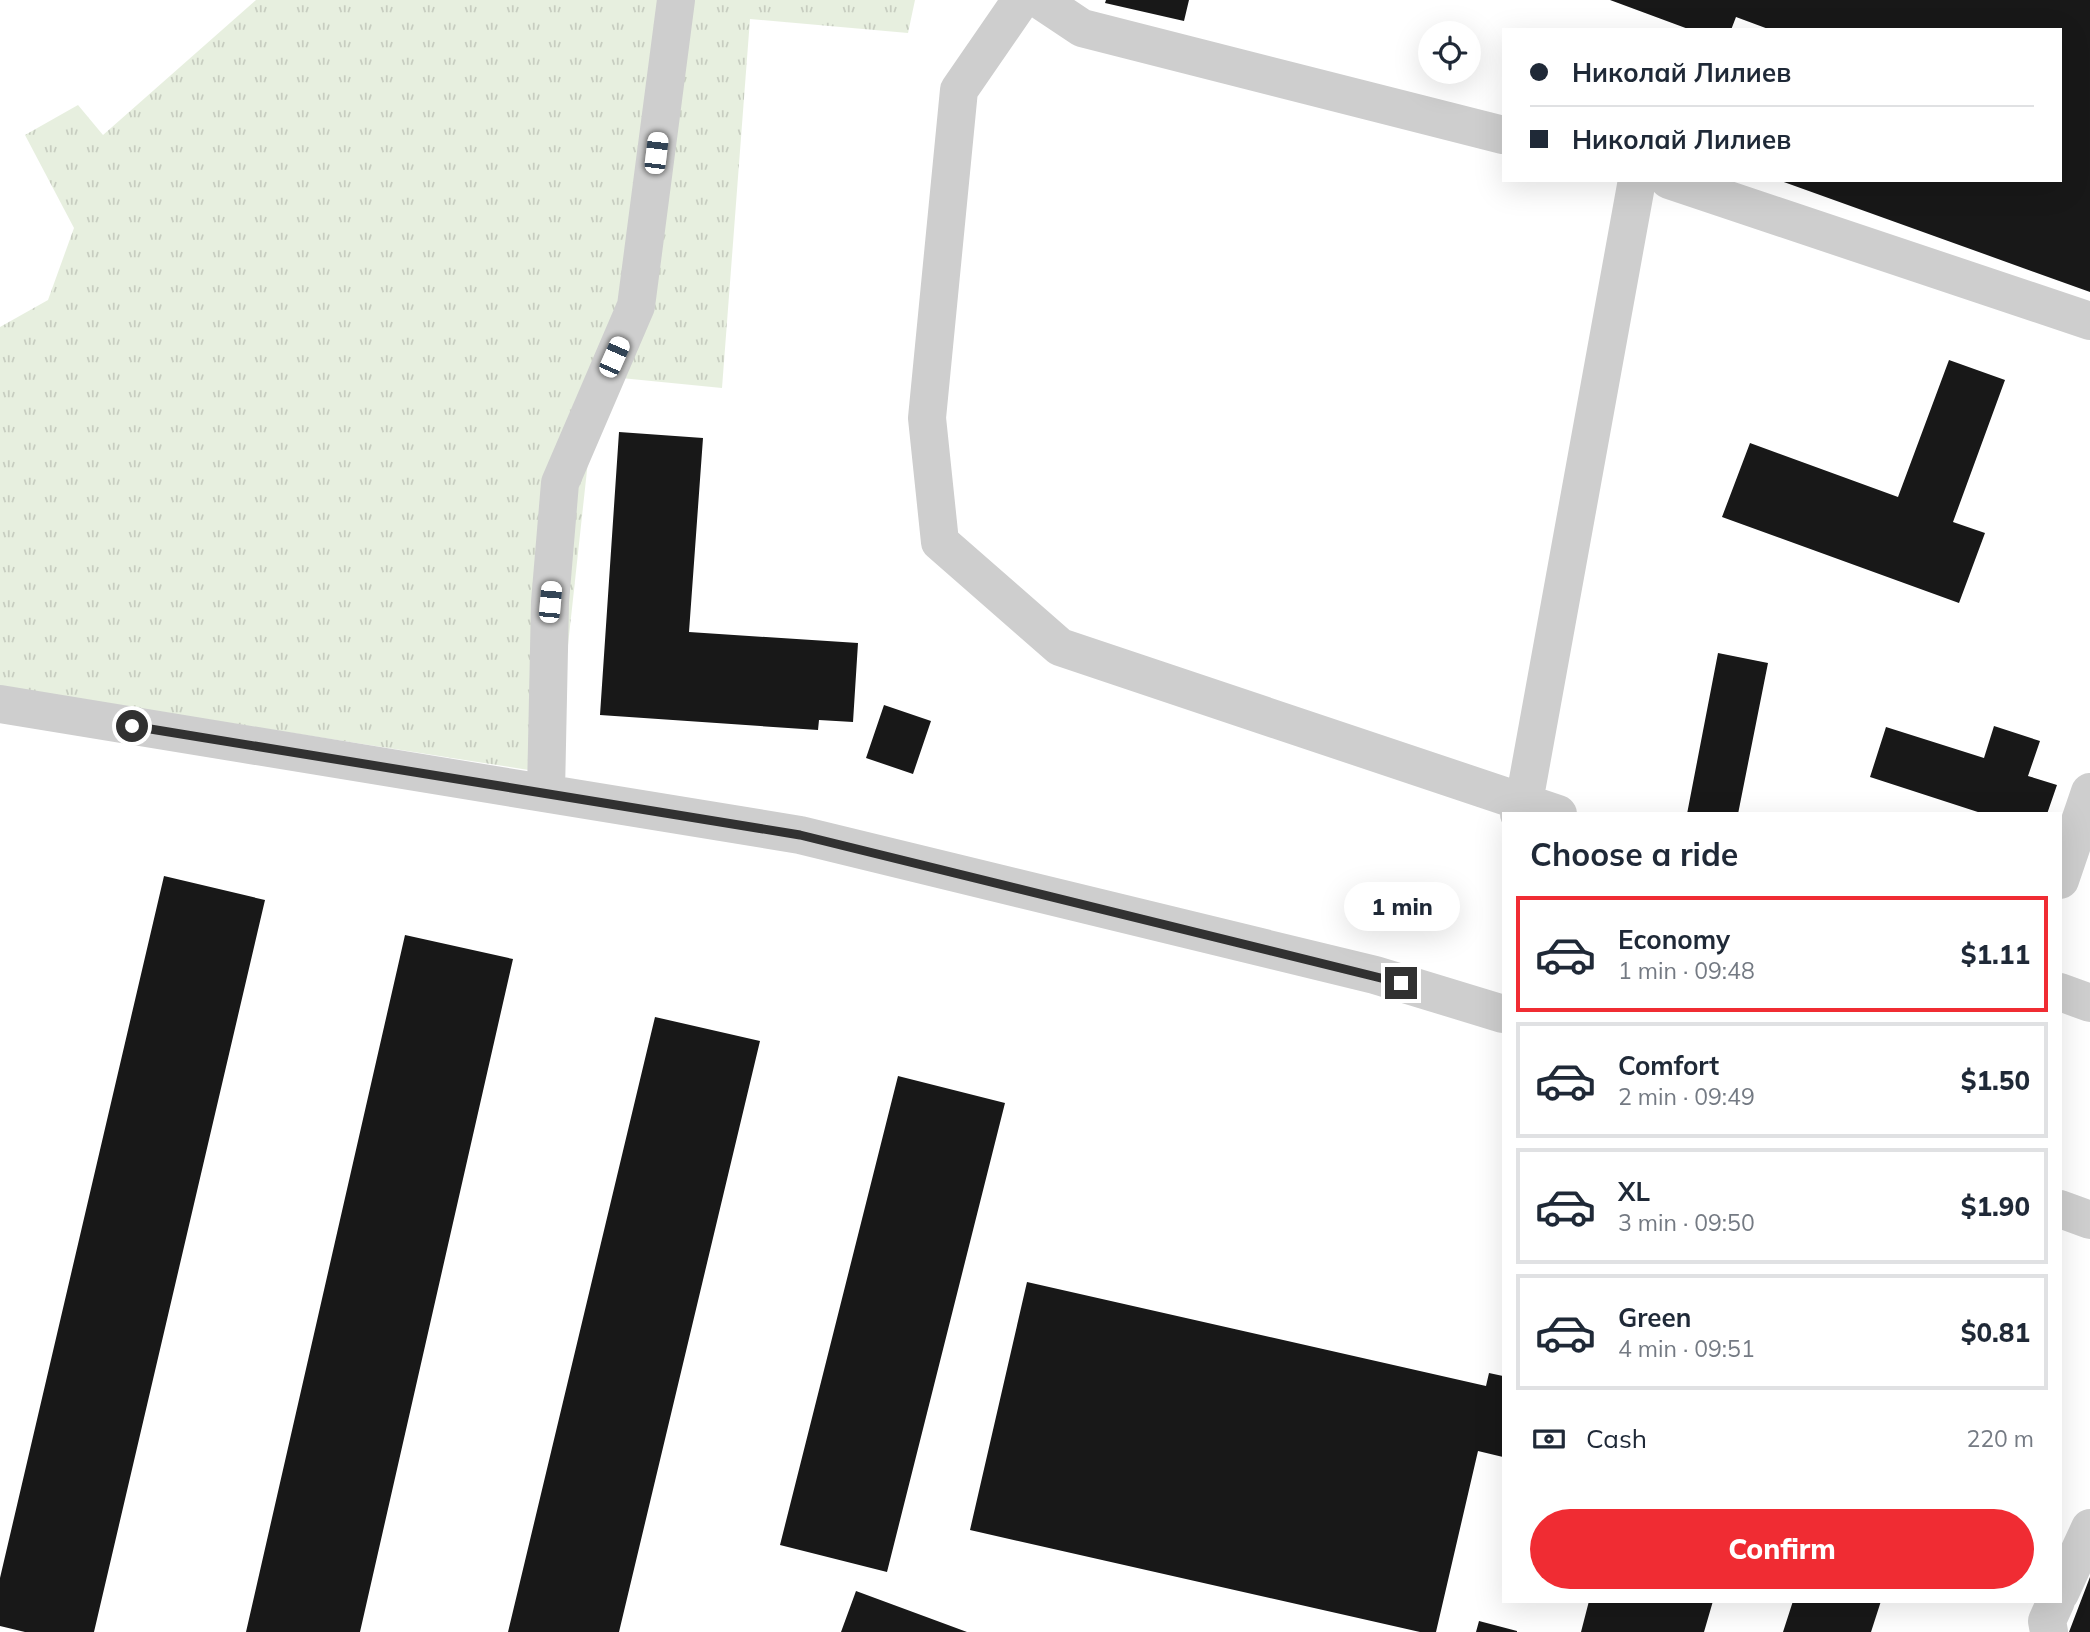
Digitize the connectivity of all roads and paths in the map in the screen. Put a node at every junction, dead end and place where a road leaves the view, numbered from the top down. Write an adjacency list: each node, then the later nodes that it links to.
1 (676, 0): 9 (street)
2 (1021, 0): 11 (street)
3 (1040, 0): 4 (street)
4 (1502, 135)
5 (1637, 182): 11 (street)
6 (1676, 182): 7 (street)
7 (2090, 321)
8 (7, 710): 9 (street)
9 (546, 792): 15 (street)
10 (2090, 792): 12 (street)
11 (1534, 810)
12 (2062, 874)
13 (2062, 993): 14 (street)
14 (2090, 1003)
15 (1502, 1014)
16 (2062, 1210): 17 (street)
17 (2090, 1220)
18 (2090, 1528): 19 (street)
19 (2062, 1589)
20 (2055, 1603): 21 (street)
21 (2049, 1632)

